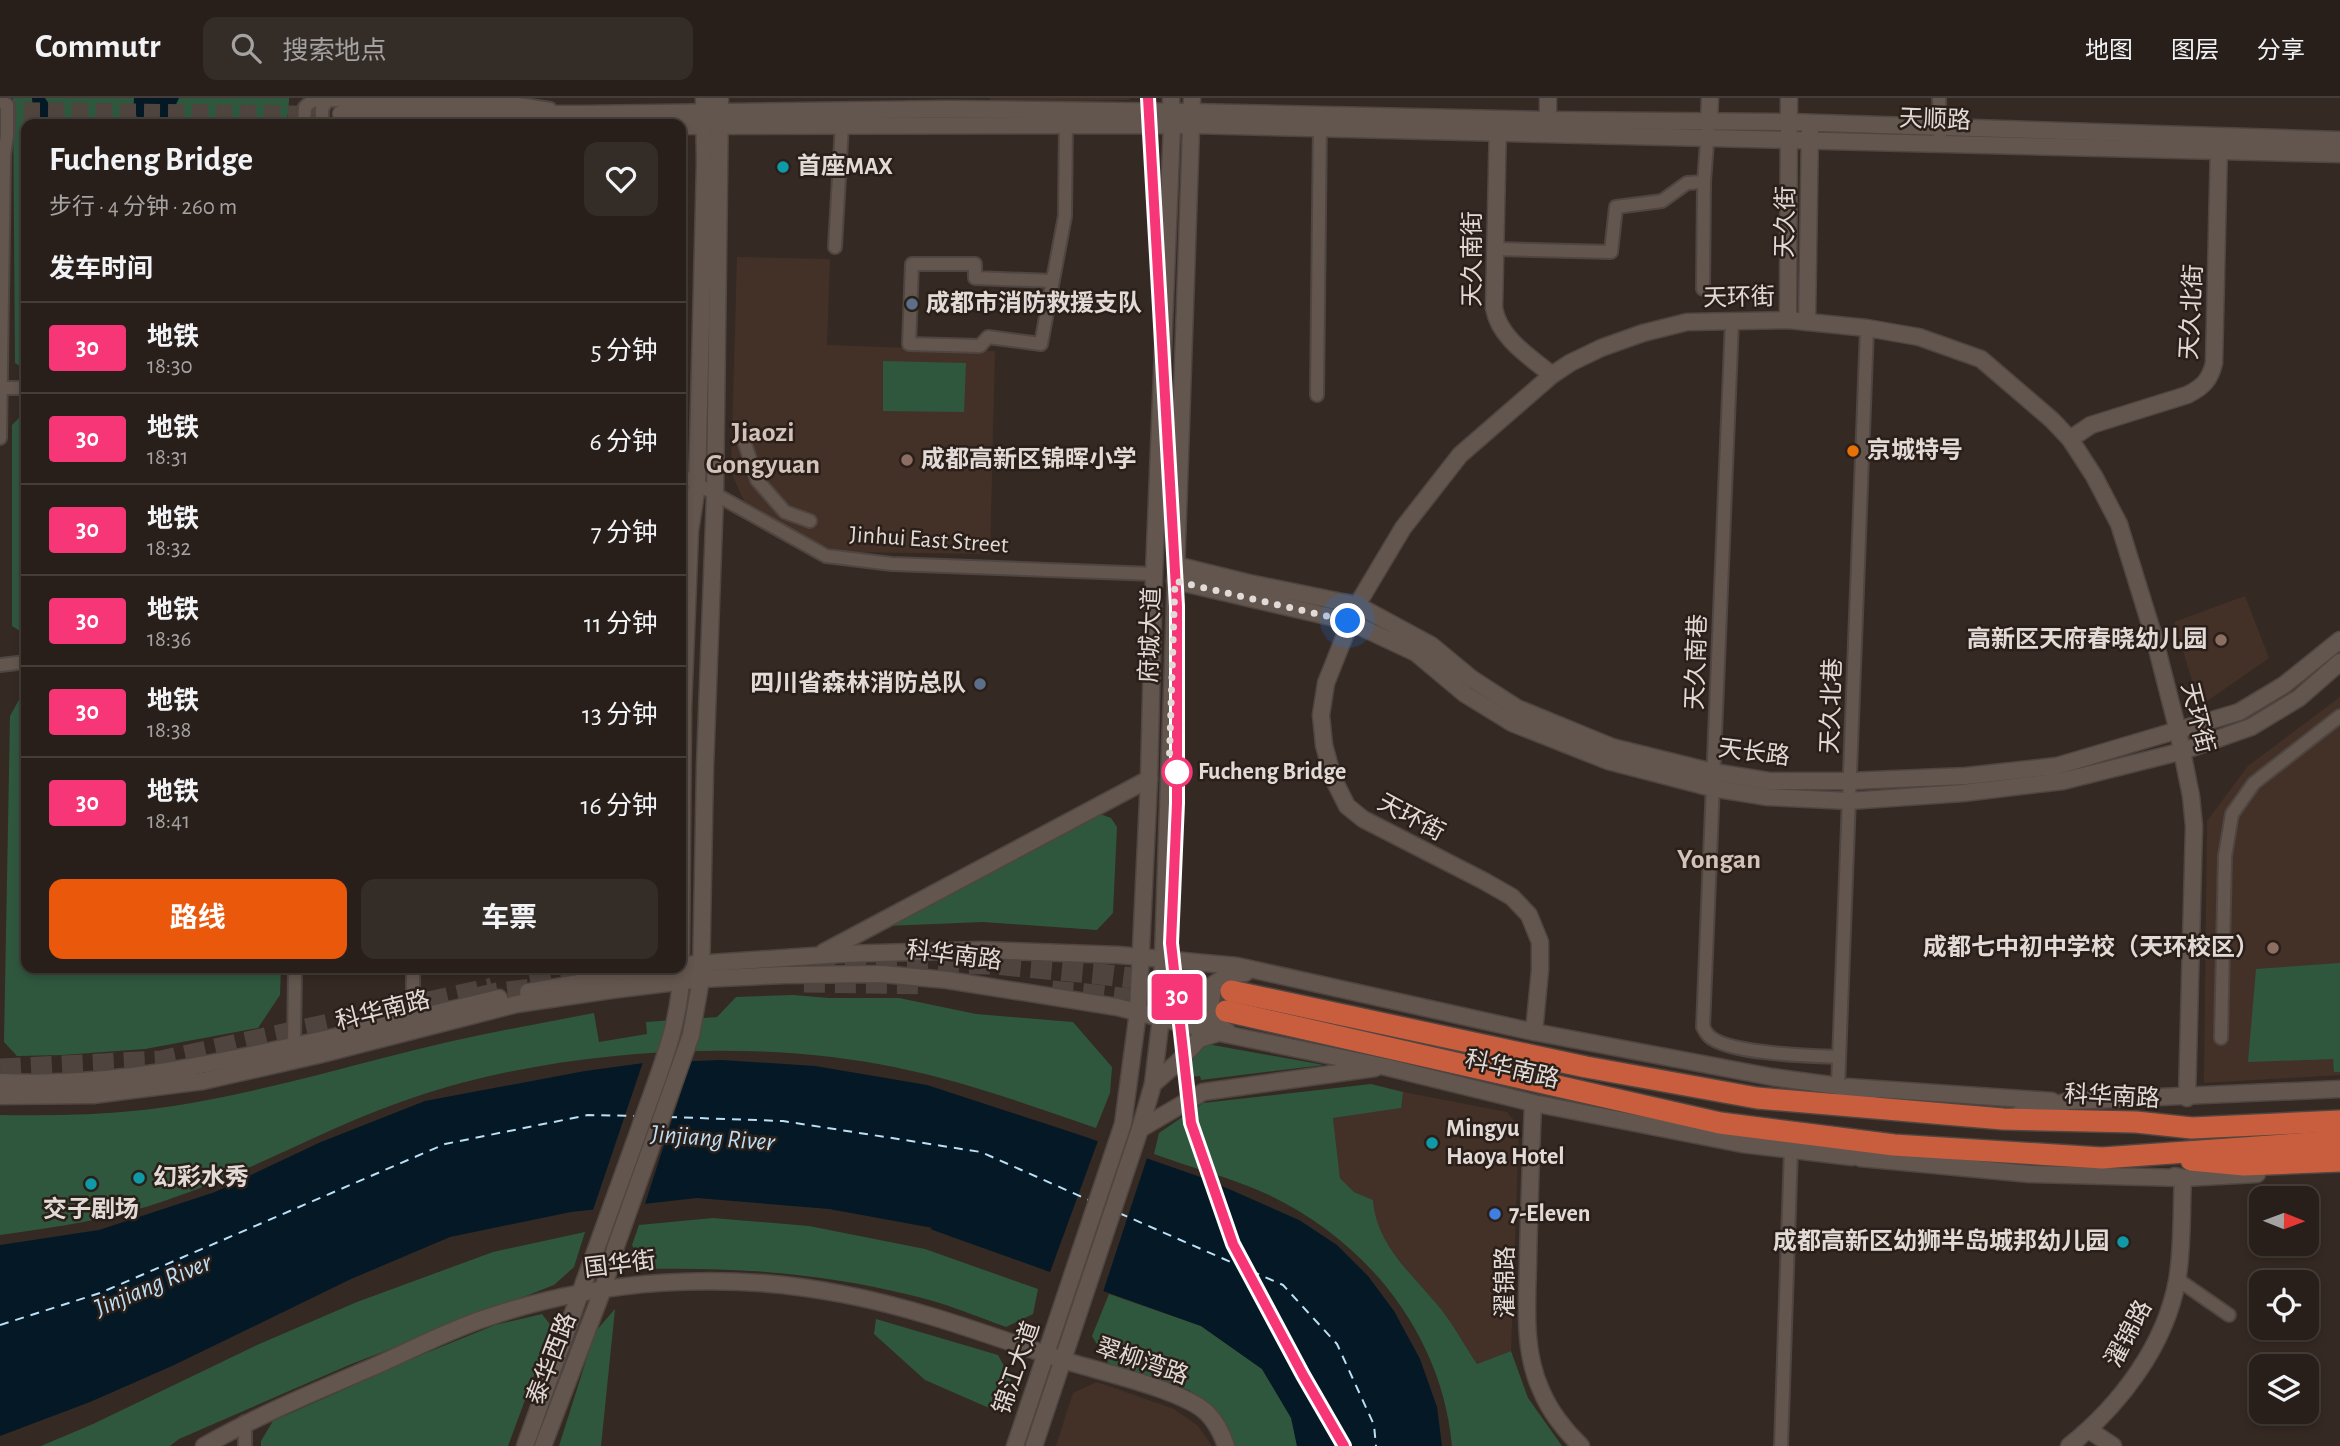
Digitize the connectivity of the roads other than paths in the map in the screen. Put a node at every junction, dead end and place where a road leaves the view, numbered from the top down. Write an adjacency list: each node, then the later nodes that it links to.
1 (1548, 98): 20 (street)
2 (1710, 98): 21 (street)
3 (1789, 98): 22 (street, 天久街)
4 (1939, 98): 24 (street)
5 (0, 100): 27 (street)
6 (327, 100): 12 (street); 14 (street); 15 (street)
7 (948, 103): 10 (street); 13 (street)
8 (1170, 108): 9 (street, 天顺路); 13 (street, 天顺路); 51 (street, 府城大道)
9 (1193, 108): 16 (street, 天顺路); 50 (street, 府城大道)
10 (712, 112): 12 (street); 17 (street); 18 (street); 47 (street); 48 (street)
11 (341, 114): 12 (street)
12 (581, 114)
13 (1066, 118): 18 (street); 33 (street)
14 (304, 119)
15 (323, 119)
16 (1320, 121): 19 (street, 天顺路); 42 (street)
17 (686, 124)
18 (842, 125): 31 (street)
19 (1498, 125): 20 (street, 天顺路); 32 (street, 天久南街)
20 (1548, 127): 21 (street, 天顺路)
21 (1708, 130): 22 (street, 天顺路); 30 (street)
22 (1790, 131): 23 (street, 天顺路); 35 (street, 天久街)
23 (1810, 131): 24 (street, 天顺路); 37 (street, 天久街)
24 (1940, 135): 25 (street, 天顺路); 28 (street, 天顺路)
25 (2220, 135): 26 (street, 天顺路); 28 (street, 天久北街)
26 (2340, 140)
27 (2, 150): 40 (street)
28 (2219, 152): 29 (street, 天顺路); 45 (street, 天久北街)
29 (2340, 154)
30 (1704, 182): 32 (street); 34 (street)
31 (835, 247)
32 (1496, 249): 39 (street, 天久南街)
33 (1053, 281): 33 (street)
34 (1703, 289)
35 (1788, 320): 36 (street, 天环街); 37 (street, 天环街)
36 (1732, 321): 39 (street, 天环街); 65 (street, 天久南巷)
37 (1807, 322): 38 (street, 天环街)
38 (1867, 328): 45 (street, 天环街); 66 (street, 天久北巷)
39 (1552, 376): 54 (street, 天环街)
40 (1, 388): 41 (street); 44 (street)
41 (21, 388)
42 (1318, 395)
43 (742, 435): 49 (street)
44 (0, 438)
45 (2070, 439): 62 (street, 天环街)
46 (686, 478): 47 (street, Jinhui East Street)
47 (697, 485): 48 (street, Jinhui East Street); 52 (street)
48 (715, 496): 51 (street, Jinhui East Street); 53 (street)
49 (810, 521)
50 (1176, 573): 54 (street, 天长路); 55 (street, 天长路); 70 (street, 府城大道)
51 (1154, 574): 64 (street, 府城大道)
52 (688, 581): 53 (street); 56 (street)
53 (711, 584): 72 (street)
54 (1357, 605): 55 (street, 天环街); 65 (street, 天长路)
55 (1348, 621): 65 (street, 天长路); 82 (street, 天环街)
56 (686, 624)
57 (2340, 640): 62 (street, 天长路)
58 (2340, 662): 63 (street, 天长路)
59 (21, 663): 60 (street)
60 (0, 665)
61 (2340, 716): 84 (street)
62 (2178, 731): 63 (street, 天环街); 66 (street, 天长路)
63 (2183, 751): 67 (street, 天长路); 95 (street, 天环街)
64 (1149, 779): 68 (street); 69 (street, 府城大道)
65 (1713, 780): 66 (street, 天长路); 67 (street, 天长路); 86 (street, 天久南巷)
66 (1850, 781): 67 (street, 天久北巷)
67 (1849, 801): 86 (street, 天久北巷)
68 (819, 955): 69 (street, 科华南路); 72 (street, 科华南路)
69 (1140, 957): 70 (street, 科华南路); 79 (street, 府城大道)
70 (1164, 959): 73 (street, 科华南路); 80 (street, 府城大道)
71 (686, 971): 72 (street, 科华南路)
72 (701, 971): 79 (street, 科华南路); 115 (street)
73 (1258, 971): 82 (street, 科华南路); 83 (street)
74 (295, 973): 85 (street)
75 (413, 973): 81 (street)
76 (636, 973): 81 (street, 科华南路)
77 (671, 973): 93 (street, 科华南路)
78 (681, 973): 115 (street)
79 (1138, 1012): 80 (street, 科华南路); 103 (street, 府城大道)
80 (1161, 1017): 83 (street, 科华南路); 90 (street, 府城大道)
81 (415, 1018): 85 (street, 科华南路)
82 (1534, 1032): 88 (street, 科华南路)
83 (1228, 1034): 87 (street, 科华南路); 90 (street)
84 (2221, 1038)
85 (294, 1046): 89 (street, 科华南路)
86 (1839, 1057): 91 (street, 天久北巷)
87 (1386, 1067): 97 (street, 科华南路); 105 (street)
88 (1716, 1067): 91 (street, 科华南路); 94 (street)
89 (0, 1082)
90 (1153, 1084): 105 (street, 府城大道)
91 (1838, 1086): 96 (street); 98 (street, 科华南路)
92 (2340, 1089): 95 (street)
93 (0, 1096)
94 (1757, 1098): 98 (highway, 科华南路); 102 (highway, 科华南路)
95 (2187, 1098): 96 (street)
96 (2069, 1101): 100 (street)
97 (1533, 1102): 104 (street, 科华南路); 131 (street, 濯锦路)
98 (1882, 1109): 100 (highway, 科华南路)
99 (2340, 1109): 106 (highway)
100 (2003, 1119): 106 (highway, 科华南路)
101 (2340, 1121): 106 (highway, 科华南路)
102 (1720, 1123): 104 (street); 108 (highway, 科华南路)
103 (1123, 1124): 120 (street, 锦江大道)
104 (1656, 1128): 109 (street, 科华南路)
105 (1140, 1129): 121 (street, 锦江大道)
106 (2239, 1138): 107 (highway, 科华南路); 111 (highway, 科华南路); 112 (highway)
107 (2340, 1141)
108 (1894, 1145): 110 (street, 科华南路); 111 (highway, 科华南路)
109 (1791, 1150): 110 (street, 科华南路); 132 (street)
110 (1852, 1157): 114 (street)
111 (2102, 1157): 114 (street)
112 (2340, 1161)
113 (2340, 1170): 114 (street)
114 (2183, 1178): 116 (street, 濯锦路)
115 (608, 1245): 117 (street, 泰华西路); 118 (street, 泰华西路)
116 (2177, 1279): 119 (street); 123 (street, 濯锦路)
117 (603, 1289): 118 (street, 国华街); 120 (street, 国华街); 127 (street, 泰华西路)
118 (580, 1293): 122 (street, 国华街); 126 (street, 泰华西路)
119 (2229, 1315)
120 (1046, 1354): 121 (street, 国华街); 128 (street, 锦江大道)
121 (1063, 1360): 129 (street, 锦江大道); 130 (street, 翠柳湾路)
122 (245, 1422): 124 (street, 国华街); 125 (street)
123 (2089, 1430): 133 (street, 濯锦路); 134 (street); 135 (street)
124 (204, 1446)
125 (245, 1446)
126 (525, 1446)
127 (543, 1446)
128 (1015, 1446)
129 (1034, 1446)
130 (1226, 1446)
131 (1581, 1446)
132 (1780, 1446)
133 (2070, 1446)
134 (2103, 1446)
135 (2113, 1446)

